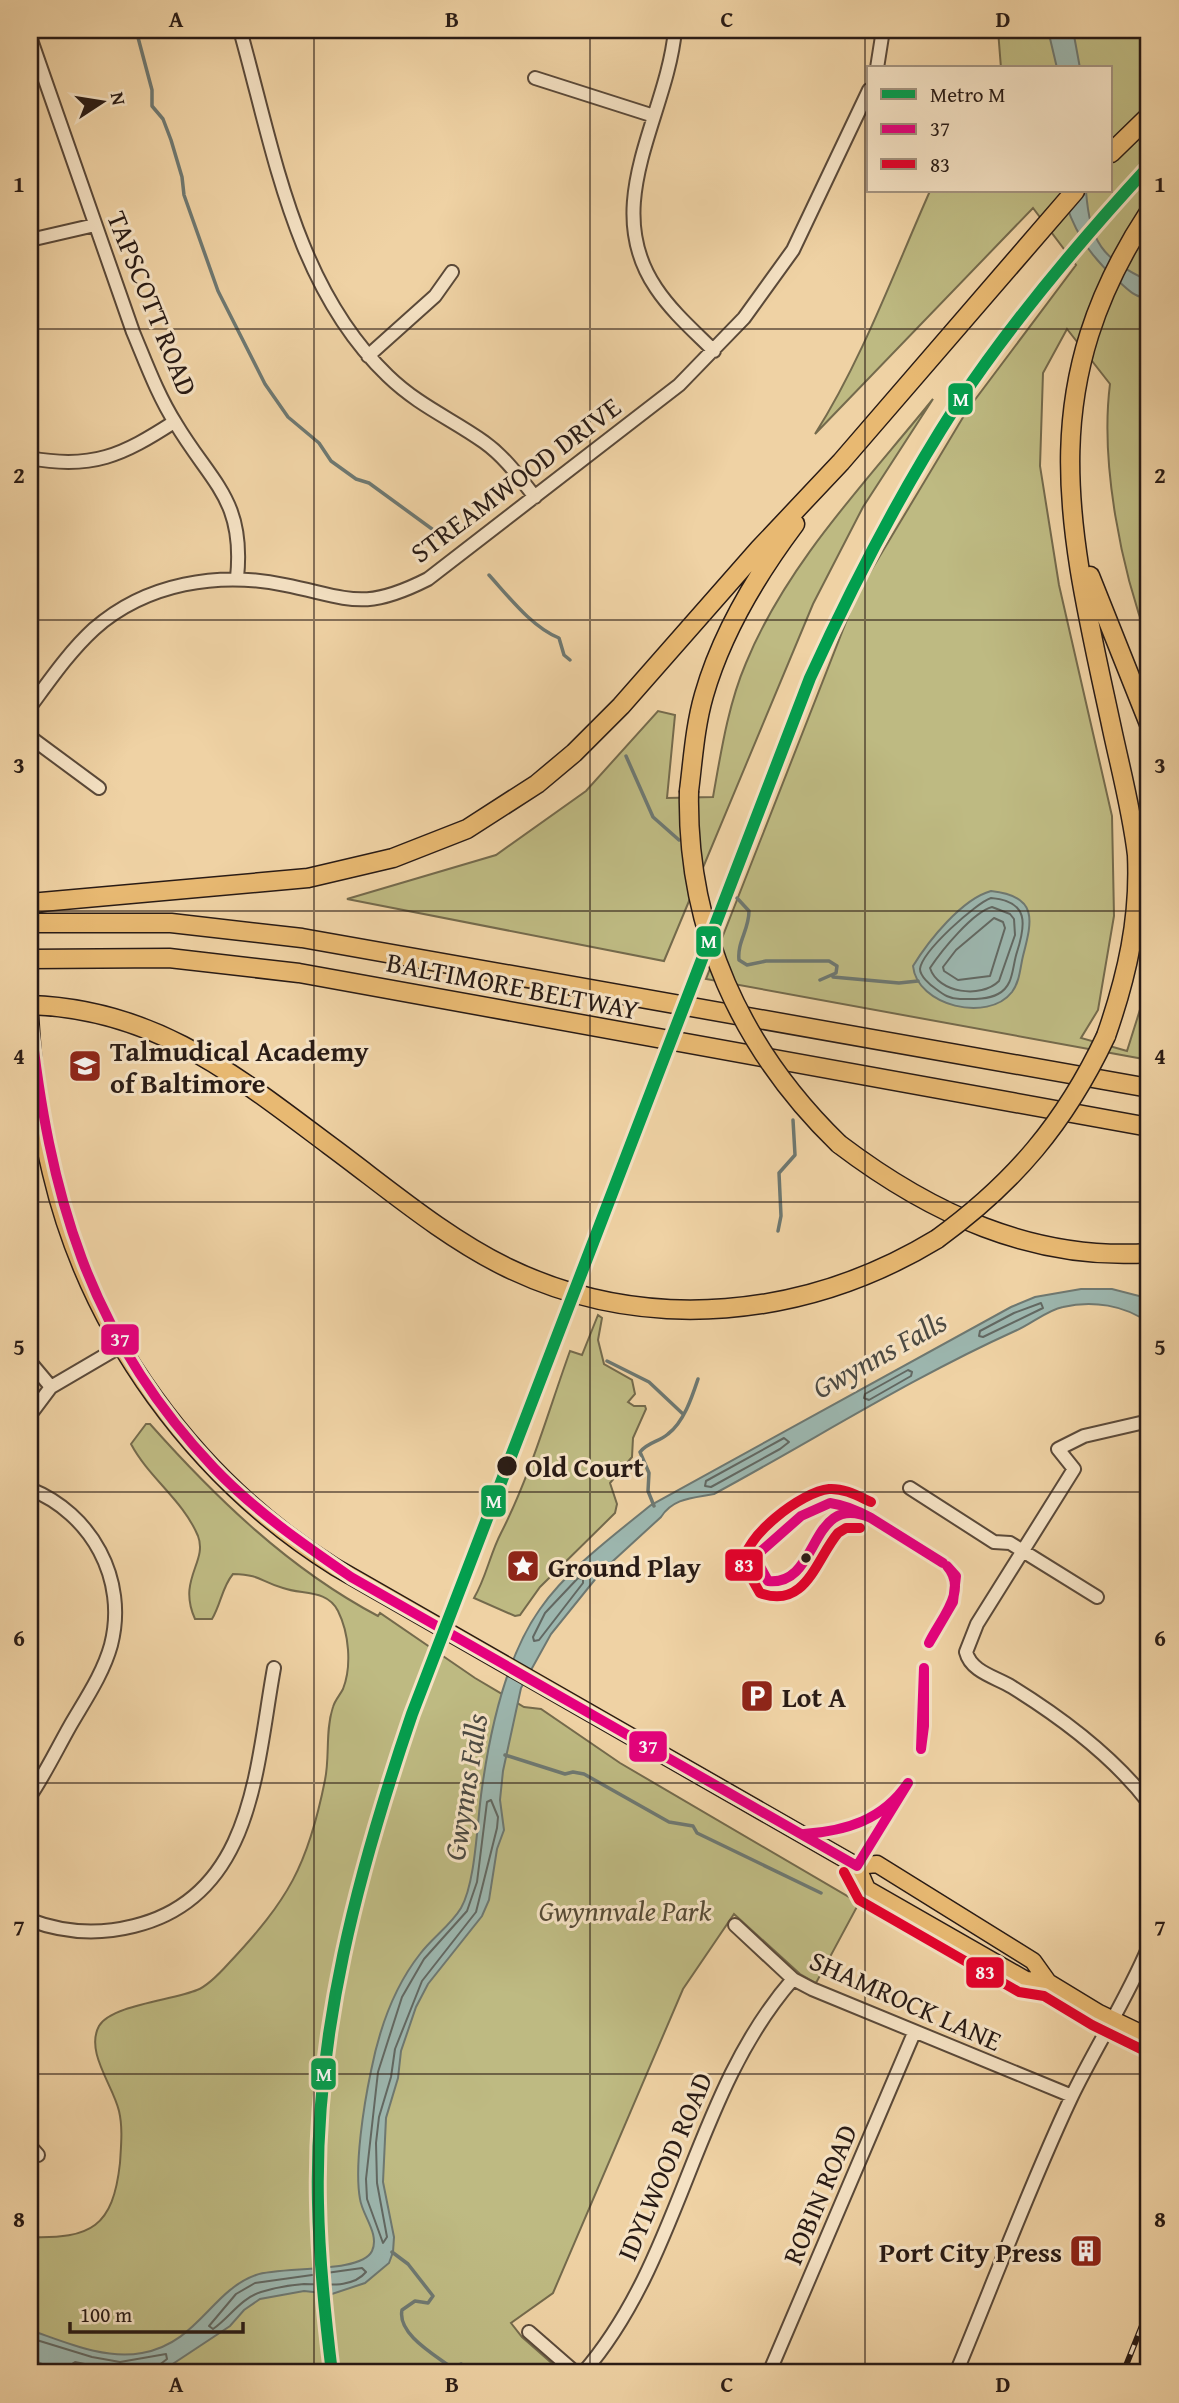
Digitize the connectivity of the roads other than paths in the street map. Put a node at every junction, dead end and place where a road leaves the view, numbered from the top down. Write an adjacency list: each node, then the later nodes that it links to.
1 (240, 30): 17 (street)
2 (675, 30): 8 (street)
3 (883, 30): 5 (street)
4 (30, 37): 13 (street, TAPSCOTT ROAD)
5 (877, 66)
6 (535, 78): 8 (street)
7 (867, 94): 16 (street, STREAMWOOD DRIVE)
8 (654, 116): 16 (street)
9 (1149, 116): 10 (highway)
10 (1112, 152)
11 (1073, 192): 20 (highway)
12 (1149, 212): 22 (highway)
13 (95, 225): 14 (street); 18 (street, TAPSCOTT ROAD)
14 (30, 240)
15 (452, 272): 17 (street)
16 (714, 351): 21 (street, STREAMWOOD DRIVE)
17 (368, 356): 21 (street)
18 (174, 422): 19 (street); 23 (street, TAPSCOTT ROAD)
19 (30, 458)
20 (841, 462): 28 (highway); 36 (highway, bridge)
21 (535, 497): 23 (street, STREAMWOOD DRIVE)
22 (1075, 537): 25 (highway); 31 (highway, bridge)
23 (237, 578): 24 (street, STREAMWOOD DRIVE)
24 (30, 708)
25 (1149, 724)
26 (30, 737): 27 (street)
27 (99, 788)
28 (30, 903)
29 (30, 923): 34 (highway, BALTIMORE BELTWAY)
30 (30, 959): 35 (highway, BALTIMORE BELTWAY)
31 (30, 1005)
32 (30, 1016): 33 (main road)
33 (30, 1029): 37 (main road)
34 (1149, 1088)
35 (1149, 1127)
36 (1149, 1253)
37 (121, 1346): 39 (street); 49 (main road)
38 (30, 1362): 39 (street)
39 (51, 1387): 40 (street)
40 (30, 1415)
41 (1149, 1421): 44 (street)
42 (910, 1488): 44 (street)
43 (30, 1489): 47 (street)
44 (1022, 1550): 45 (street); 48 (street)
45 (1097, 1597)
46 (274, 1668): 50 (street)
47 (30, 1796)
48 (1149, 1803)
49 (858, 1866): 54 (main road); 54 (main road)
50 (30, 1920)
51 (735, 1925): 53 (street, SHAMROCK LANE)
52 (1149, 1946): 55 (street)
53 (793, 1979): 56 (street, SHAMROCK LANE); 61 (street, IDYLWOOD ROAD)
54 (1048, 1983): 55 (main road)
55 (1113, 2020): 57 (main road); 58 (street)
56 (914, 2033): 58 (street, SHAMROCK LANE); 62 (street, ROBIN ROAD)
57 (1149, 2038)
58 (1072, 2096): 63 (street)
59 (529, 2332): 60 (street)
60 (576, 2373)
61 (583, 2373)
62 (769, 2373)
63 (956, 2373)

